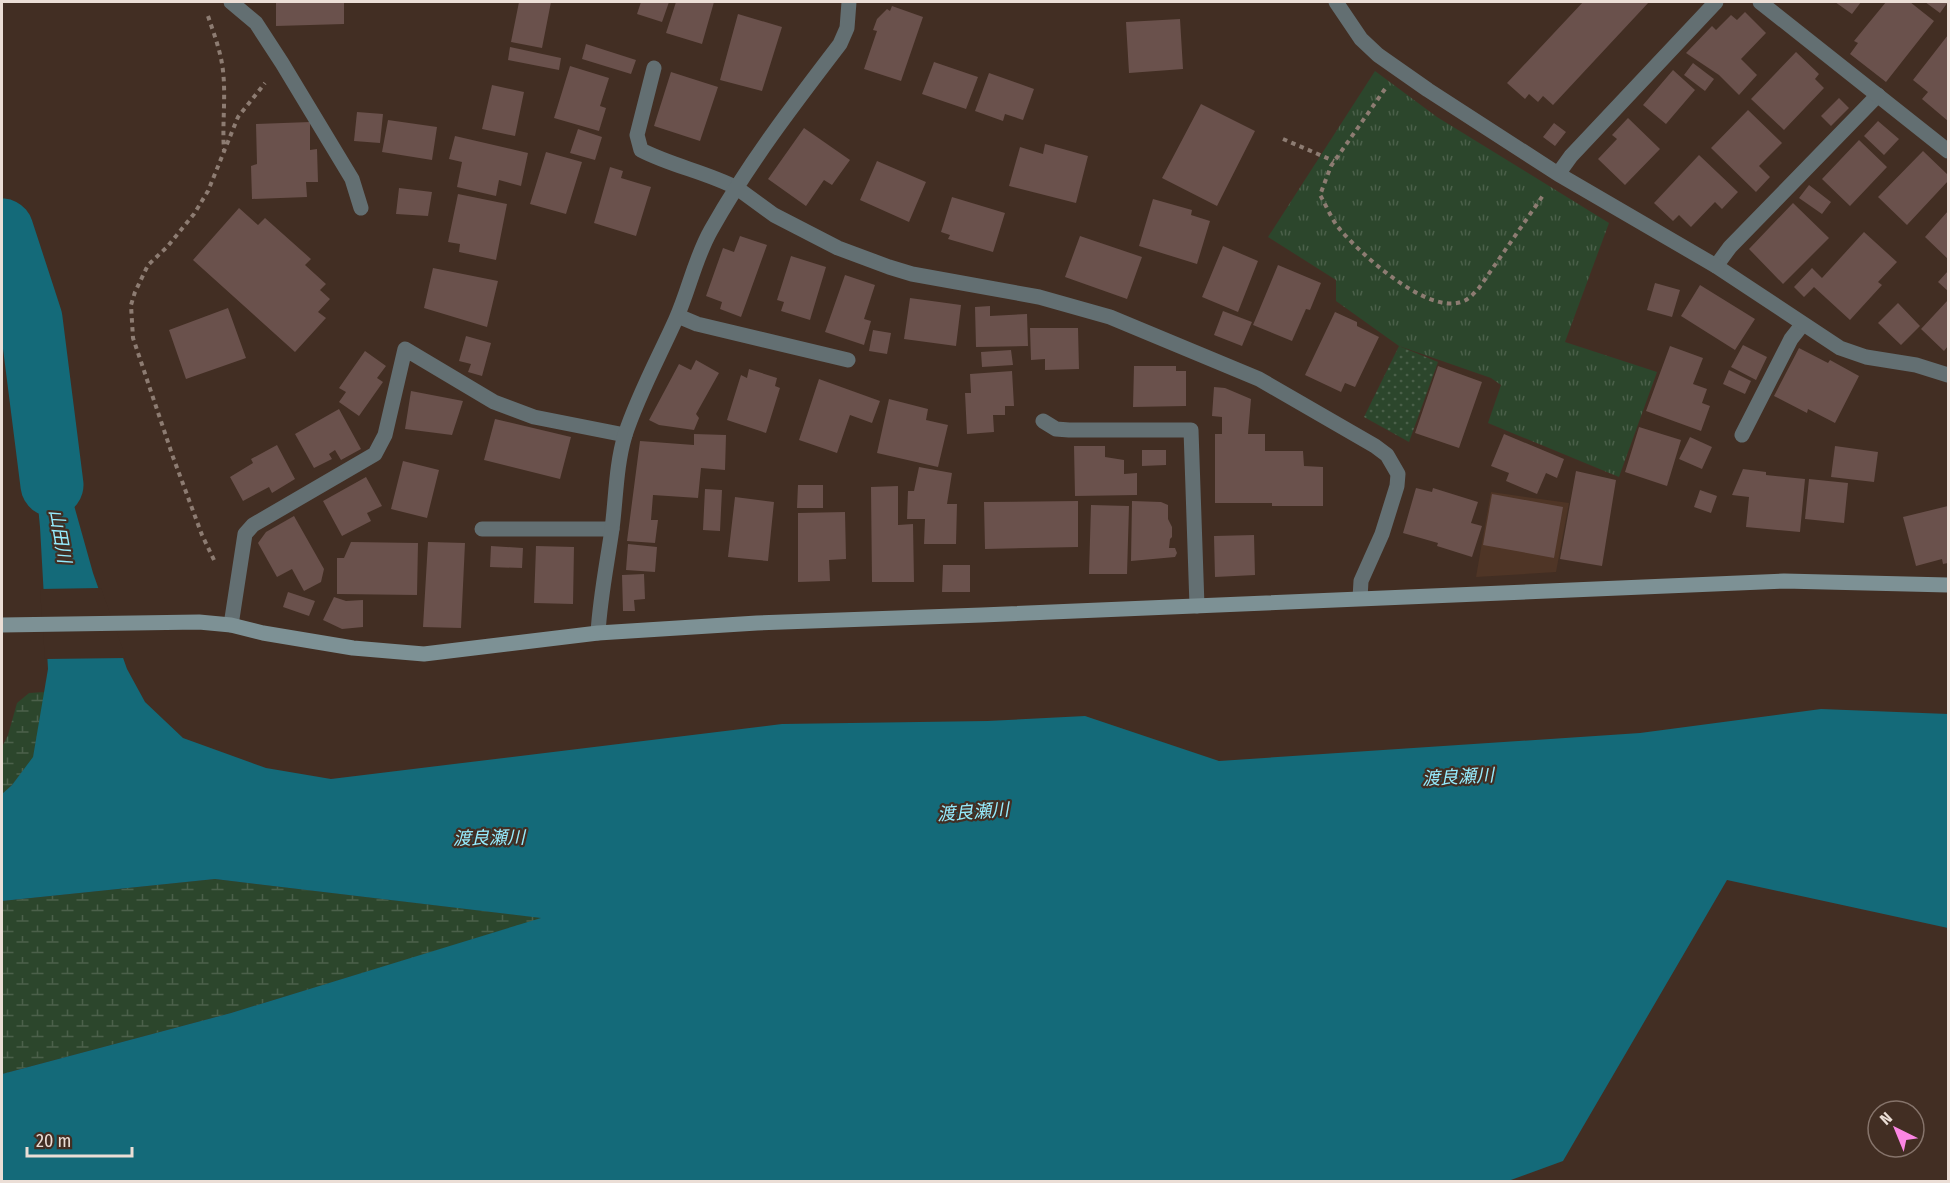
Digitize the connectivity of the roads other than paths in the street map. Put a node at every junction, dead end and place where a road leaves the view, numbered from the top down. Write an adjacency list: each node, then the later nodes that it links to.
1 (231, 2): 11 (street)
2 (849, 2): 10 (street)
3 (1336, 2): 9 (street)
4 (1716, 2): 9 (street)
5 (1760, 2): 7 (street)
6 (654, 68): 10 (street)
7 (1878, 95): 8 (street); 12 (street)
8 (1948, 151)
9 (1558, 174): 12 (street)
10 (737, 188): 13 (street); 23 (street)
11 (361, 208)
12 (1716, 266): 14 (street)
13 (678, 316): 15 (street); 18 (street)
14 (1802, 325): 16 (street); 19 (street)
15 (848, 360)
16 (1948, 375)
17 (1043, 421): 24 (street)
18 (625, 435): 21 (street); 26 (street)
19 (1742, 435)
20 (482, 529): 21 (street)
21 (612, 529): 27 (street)
22 (1948, 585): 23 (street)
23 (1360, 598): 24 (street)
24 (1197, 606): 27 (street)
25 (2, 625): 26 (street)
26 (231, 625): 27 (street)
27 (598, 633)

